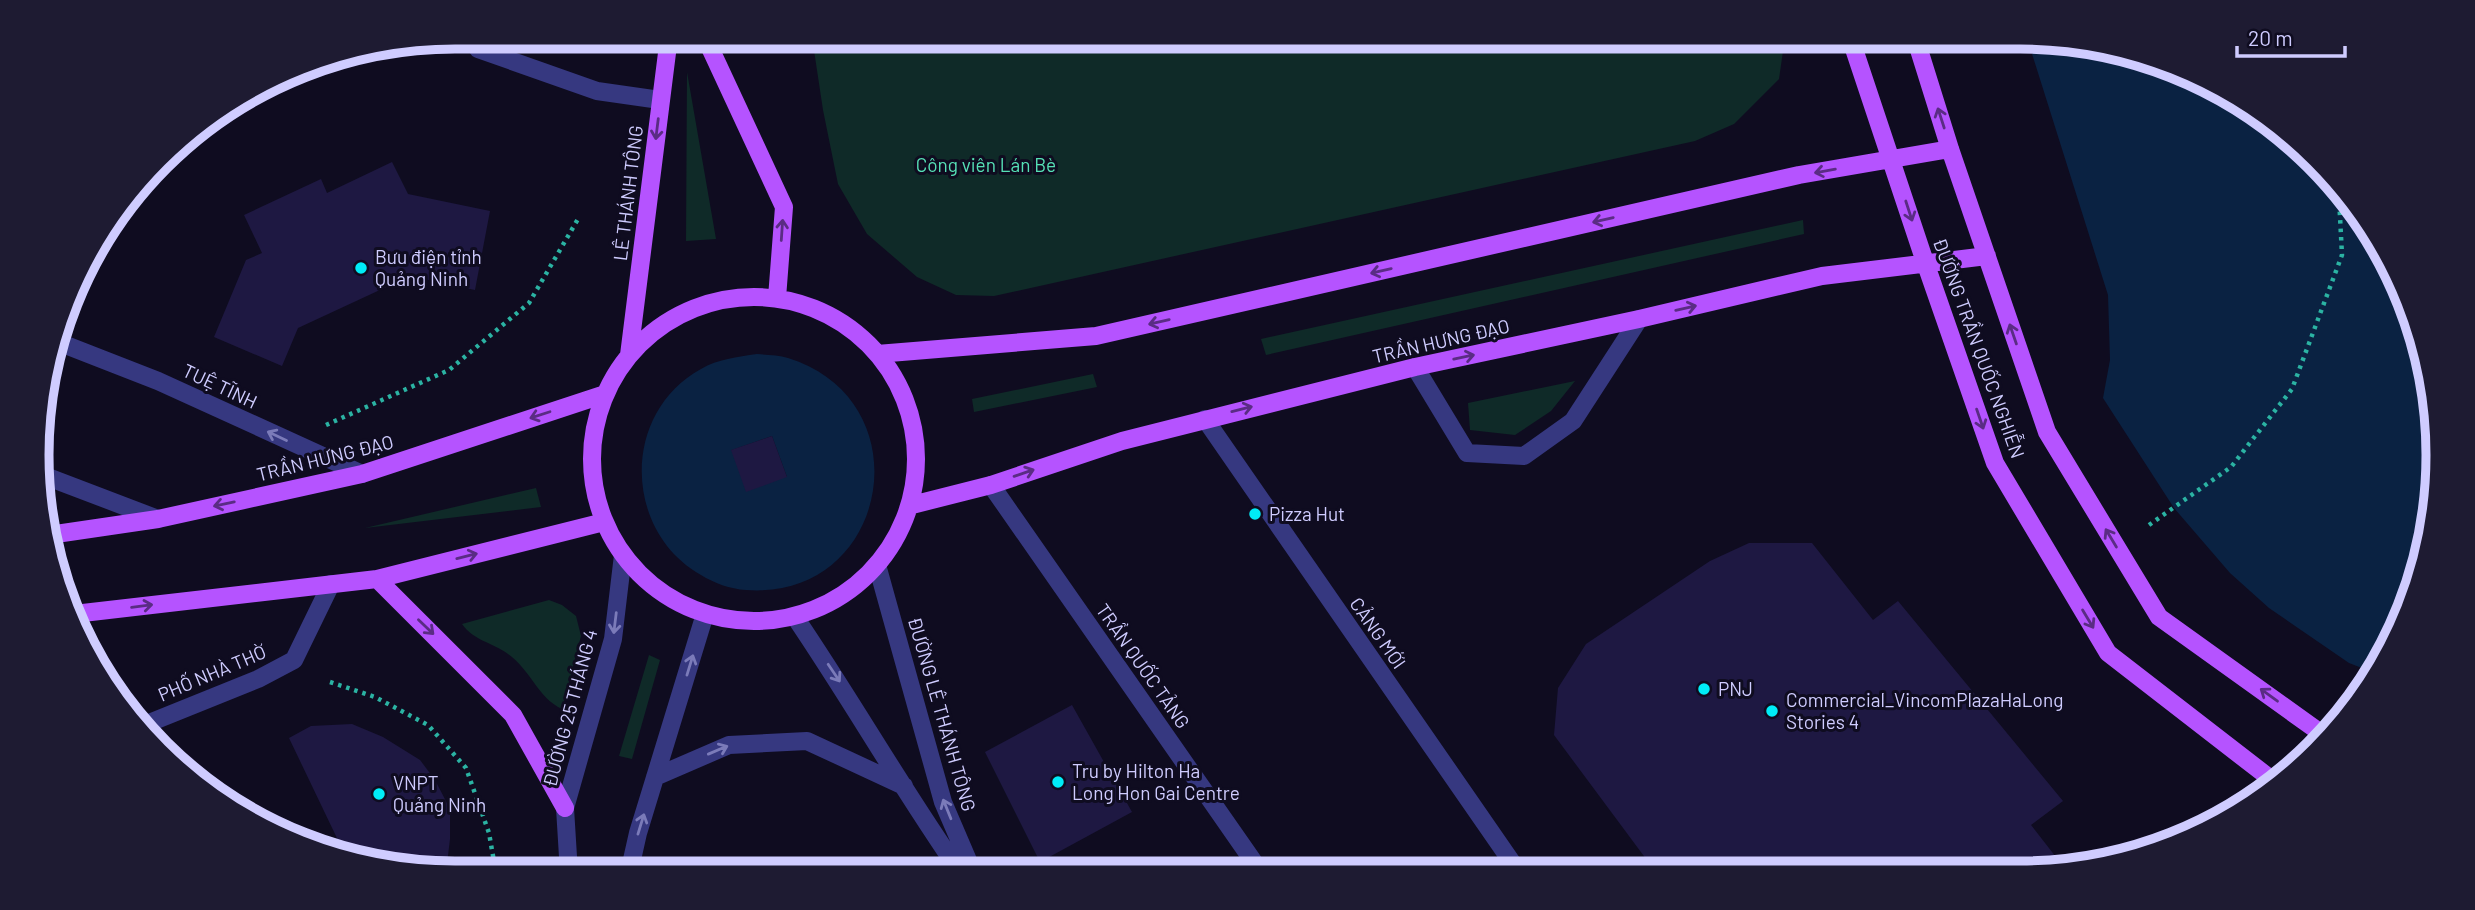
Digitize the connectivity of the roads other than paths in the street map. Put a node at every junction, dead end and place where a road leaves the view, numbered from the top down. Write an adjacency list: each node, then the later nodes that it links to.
1 (478, 49): 6 (street)
2 (667, 49): 6 (main road, LÊ THÁNH TÔNG)
3 (711, 49): 11 (main road, one-way to 3)
4 (1854, 49): 8 (main road, ĐƯỜNG TRẦN QUỐC NGHIỄN)
5 (1919, 49): 7 (main road, ĐƯỜNG TRẦN QUỐC NGHIỄN, one-way to 5)
6 (660, 100): 15 (main road, LÊ THÁNH TÔNG, one-way to 15)
7 (1950, 149): 8 (main road); 9 (main road, ĐƯỜNG TRẦN QUỐC NGHIỄN)
8 (1892, 160): 10 (main road, ĐƯỜNG TRẦN QUỐC NGHIỄN, one-way to 10); 14 (main road, one-way to 14)
9 (1987, 257): 10 (main road, TRẦN HƯNG ĐẠO); 34 (main road, ĐƯỜNG TRẦN QUỐC NGHIỄN, one-way to 9)
10 (1925, 262): 12 (main road, TRẦN HƯNG ĐẠO, one-way to 10); 36 (main road, ĐƯỜNG TRẦN QUỐC NGHIỄN, one-way to 36)
11 (777, 298): 14 (main road); 15 (main road)
12 (1639, 319): 16 (main road, TRẦN HƯNG ĐẠO, one-way to 12); 16 (street)
13 (65, 345): 19 (street, TUỆ TĨNH, one-way to 13)
14 (877, 354): 22 (main road)
15 (629, 355): 17 (main road)
16 (1415, 367): 18 (main road, TRẦN HƯNG ĐẠO, one-way to 16)
17 (605, 394): 19 (main road, TRẦN HƯNG ĐẠO, one-way to 19); 24 (main road)
18 (1205, 419): 21 (main road, TRẦN HƯNG ĐẠO, one-way to 18); 44 (street, CẢNG MỚI)
19 (362, 474): 23 (main road, TRẦN HƯNG ĐẠO, one-way to 23)
20 (50, 478): 23 (street)
21 (991, 485): 22 (main road, TRẦN HƯNG ĐẠO); 43 (street, TRẦN QUỐC TẢNG)
22 (912, 505): 27 (main road)
23 (158, 519): 25 (main road, TRẦN HƯNG ĐẠO)
24 (604, 522): 26 (main road); 28 (main road, one-way to 24)
25 (57, 533)
26 (623, 555): 31 (main road); 38 (street, ĐƯỜNG 25 THÁNG 4, one-way to 38)
27 (877, 565): 32 (main road); 42 (street, ĐƯỜNG LÊ THÁNH TÔNG, one-way to 27)
28 (377, 579): 29 (main road); 38 (main road, one-way to 38)
29 (331, 584): 30 (main road, one-way to 29); 33 (street, PHỐ NHÀ THỜ)
30 (81, 613)
31 (705, 614): 32 (main road); 35 (street, one-way to 31)
32 (795, 617): 37 (street, one-way to 37)
33 (149, 722)
34 (2318, 731)
35 (655, 776): 37 (street, one-way to 37); 40 (street, one-way to 35)
36 (2268, 777)
37 (904, 786): 41 (street)
38 (565, 808): 39 (street, ĐƯỜNG 25 THÁNG 4)
39 (568, 861)
40 (632, 861)
41 (952, 861)
42 (968, 861)
43 (1252, 861)
44 (1511, 861)

